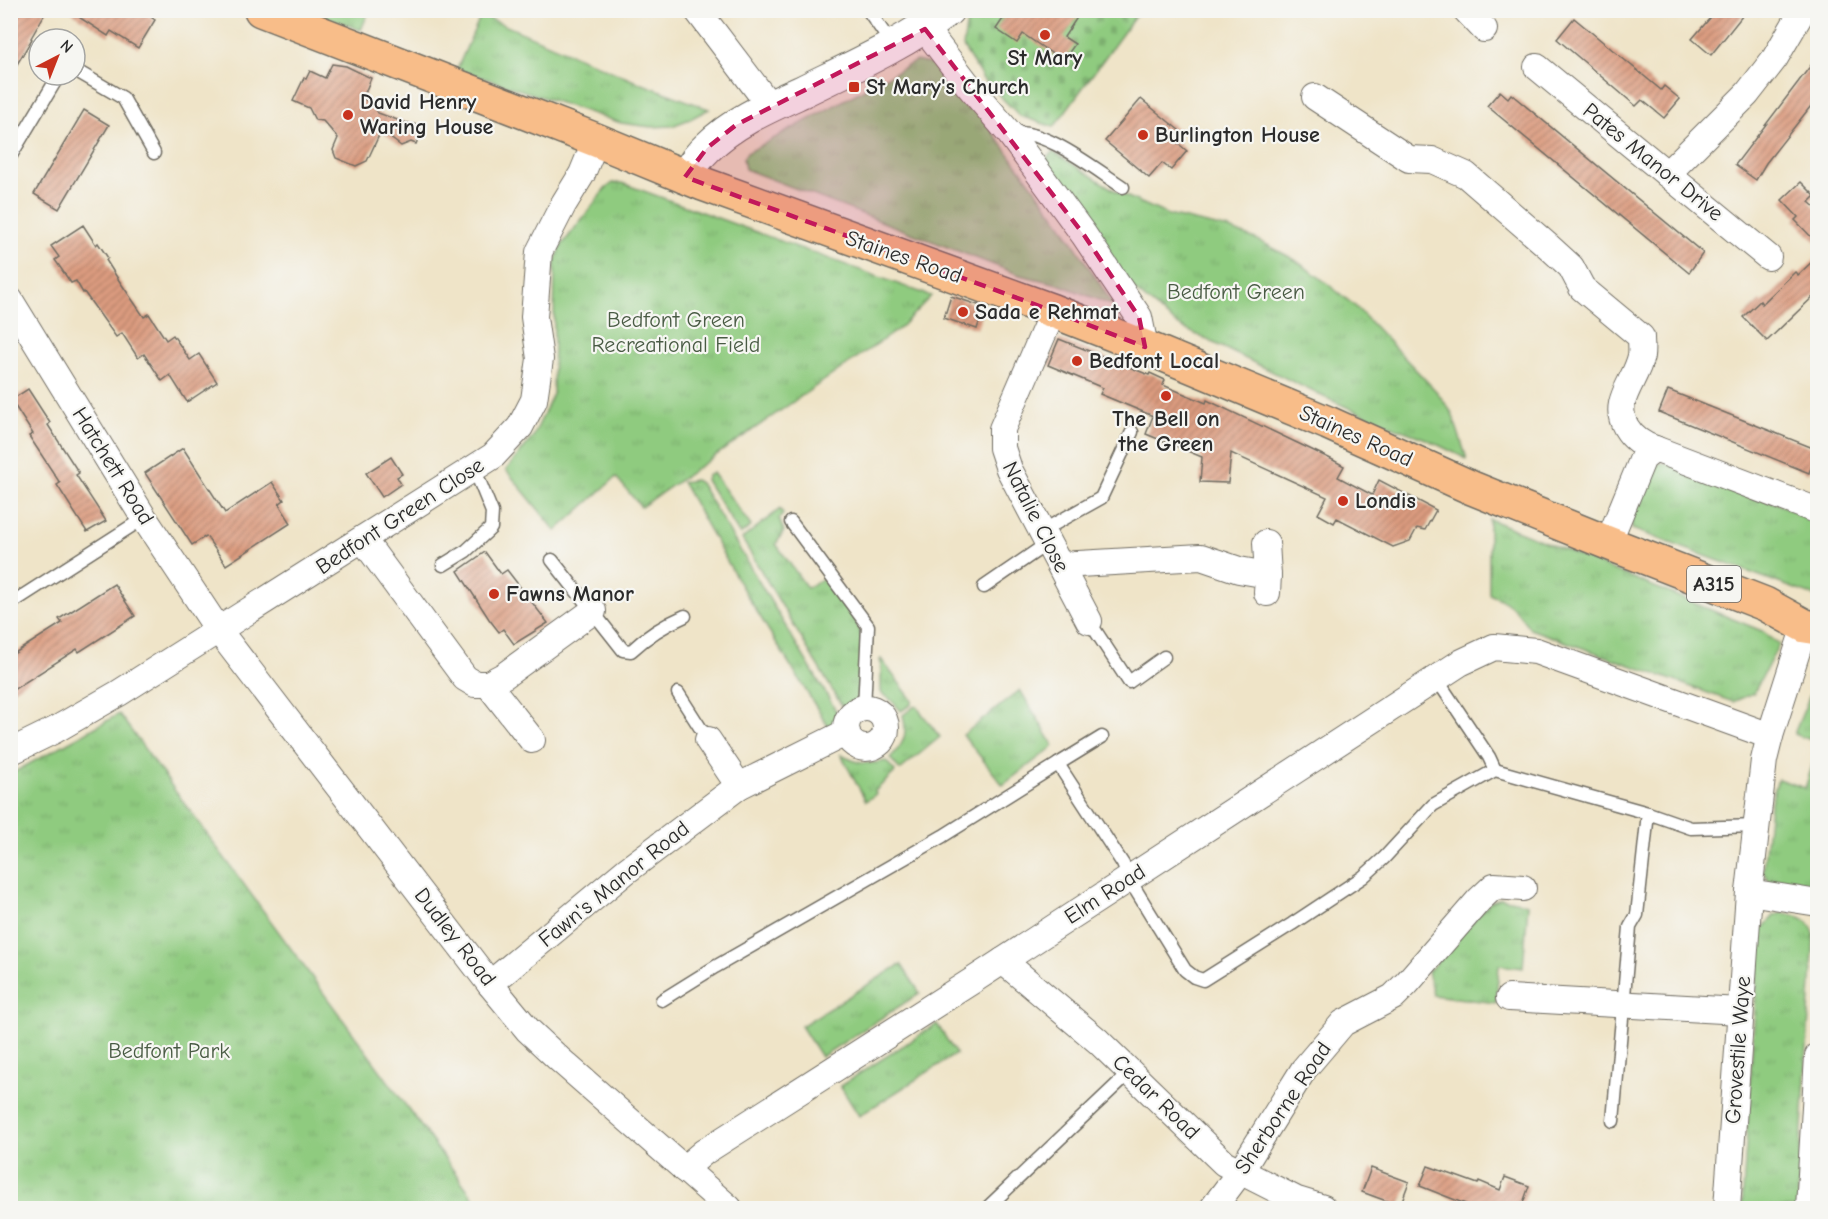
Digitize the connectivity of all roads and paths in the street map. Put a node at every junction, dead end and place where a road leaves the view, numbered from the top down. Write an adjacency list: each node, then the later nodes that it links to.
1 (261, 10): 15 (main road, Staines Road / A315)
2 (698, 10): 13 (street)
3 (868, 10): 8 (lane)
4 (1466, 10): 7 (street)
5 (1803, 10): 18 (street)
6 (937, 20): 8 (street); 14 (street)
7 (1484, 29)
8 (893, 47): 13 (street)
9 (1537, 67): 18 (street, Pates Manor Drive)
10 (87, 77): 16 (lane)
11 (52, 87): 17 (lane)
12 (1315, 97): 26 (street)
13 (770, 106): 19 (street)
14 (1010, 134): 20 (lane); 24 (street)
15 (596, 140): 19 (main road, Staines Road / A315); 27 (street, Bedfont Green Close)
16 (154, 153)
17 (10, 157)
18 (1667, 174): 21 (street, Pates Manor Drive)
19 (685, 177): 23 (main road, Staines Road / A315)
20 (1123, 187)
21 (1768, 257)
22 (10, 300): 29 (street, Hatchett Road)
23 (1053, 311): 24 (main road, Staines Road / A315); 34 (street, Natalie Close)
24 (1145, 347): 33 (main road, Staines Road / A315)
25 (1132, 432): 34 (lane)
26 (1655, 449): 28 (street); 33 (street)
27 (474, 468): 31 (street, Bedfont Green Close); 36 (lane)
28 (1818, 511)
29 (144, 518): 38 (lane); 43 (street, Hatchett Road)
30 (791, 522): 48 (lane)
31 (364, 538): 43 (street, Bedfont Green Close); 46 (street)
32 (1266, 543): 34 (street)
33 (1608, 543): 42 (main road, Staines Road / A315)
34 (1050, 546): 37 (lane); 41 (street, Natalie Close)
35 (552, 560): 39 (lane)
36 (443, 565)
37 (984, 587)
38 (10, 604)
39 (593, 611): 40 (lane); 46 (street)
40 (685, 616)
41 (1089, 621): 44 (lane)
42 (1811, 627): 50 (street, Grovestile Waye)
43 (219, 631): 54 (street, Bedfont Green Close); 65 (street, Dudley Road)
44 (1164, 657)
45 (1436, 678): 50 (street, Elm Road); 56 (lane); 60 (street, Elm Road)
46 (488, 684): 52 (street)
47 (678, 693): 53 (lane)
48 (864, 708): 49 (street); 49 (street)
49 (847, 732): 57 (street, Fawn's Manor Road)
50 (1770, 736): 59 (street, Grovestile Waye)
51 (1102, 737): 55 (lane)
52 (532, 740)
53 (708, 740): 57 (street)
54 (10, 752)
55 (1058, 765): 60 (lane); 67 (lane)
56 (1495, 770): 58 (lane); 60 (lane)
57 (739, 786): 65 (street, Fawn's Manor Road)
58 (1648, 813): 59 (lane); 68 (lane)
59 (1757, 826): 62 (street, Grovestile Waye)
60 (1129, 879): 64 (street, Elm Road)
61 (1523, 888): 74 (street, Sherborne Road)
62 (1749, 892): 63 (street); 69 (street, Grovestile Waye)
63 (1818, 903)
64 (1003, 961): 71 (street, Cedar Road); 73 (street, Elm Road)
65 (490, 984): 73 (street, Dudley Road)
66 (1509, 998): 68 (street)
67 (662, 1000)
68 (1624, 1003): 69 (street); 72 (lane)
69 (1740, 1011): 79 (street, Grovestile Waye)
70 (1818, 1056): 80 (street)
71 (1130, 1072): 74 (street, Cedar Road); 76 (lane)
72 (1613, 1121)
73 (684, 1169): 75 (street, Dudley Road)
74 (1240, 1172): 77 (street, Sherborne Road); 78 (street, Cedar Road)
75 (729, 1209)
76 (987, 1209)
77 (1213, 1209)
78 (1323, 1209)
79 (1727, 1209)
80 (1809, 1209)

